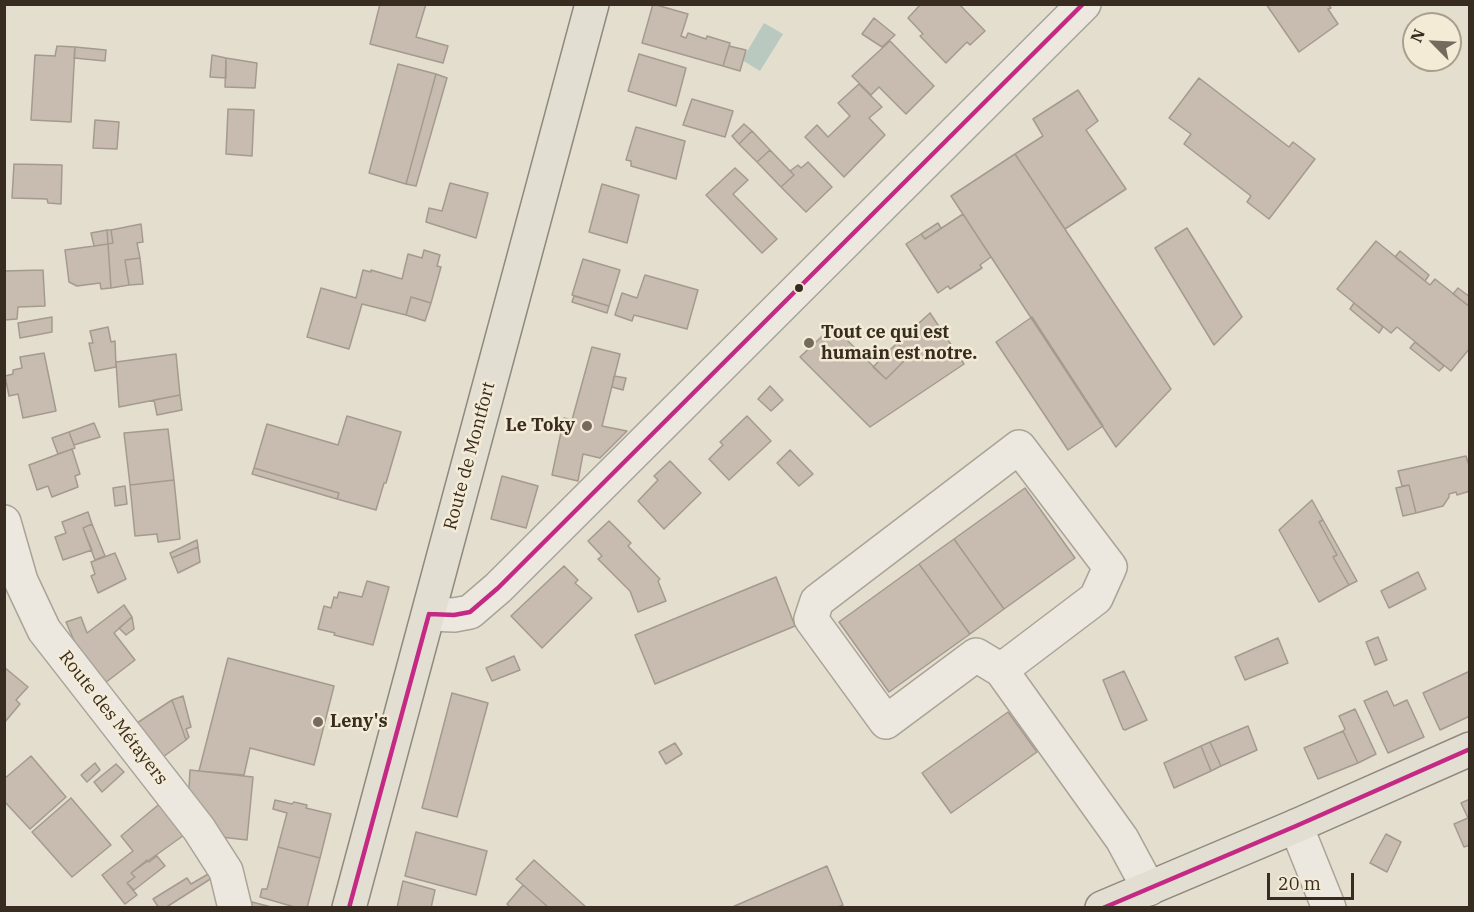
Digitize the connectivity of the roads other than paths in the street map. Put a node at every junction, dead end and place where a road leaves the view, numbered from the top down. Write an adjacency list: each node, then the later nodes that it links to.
1 (592, 4): 5 (main road, Route de Montfort)
2 (1084, 4): 5 (street)
3 (4, 522): 4 (street, Route des Métayers)
4 (13, 588): 10 (street, Route des Métayers)
5 (429, 614): 11 (main road, Route de Montfort)
6 (1001, 670): 6 (street); 9 (street)
7 (1470, 749): 8 (main road)
8 (1296, 826): 9 (main road); 13 (street)
9 (1149, 889): 12 (main road)
10 (235, 908)
11 (349, 908)
12 (1102, 908)
13 (1329, 908)

